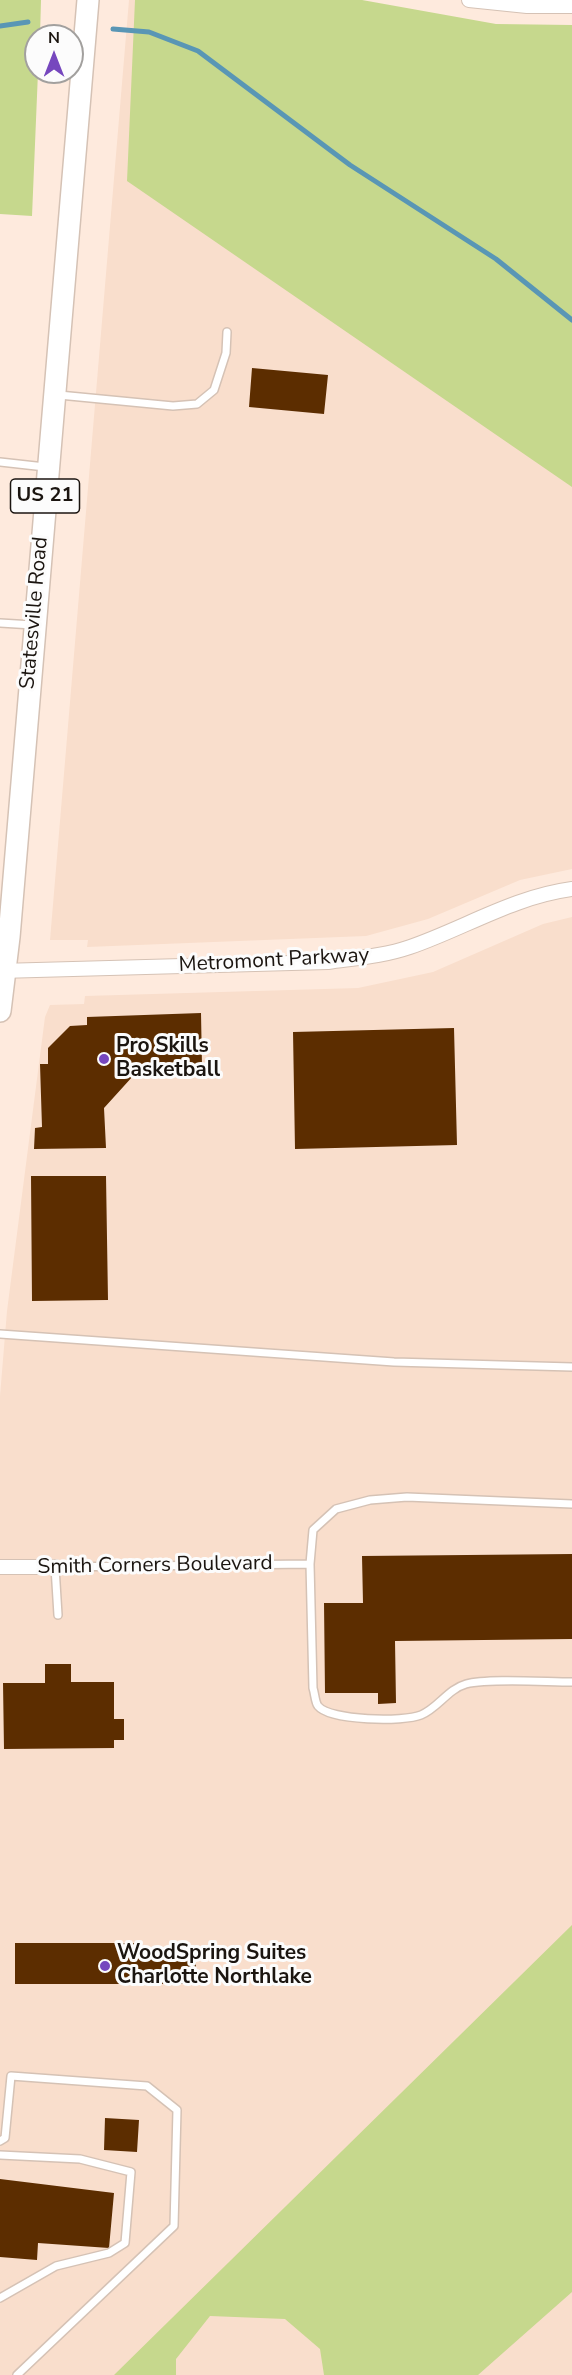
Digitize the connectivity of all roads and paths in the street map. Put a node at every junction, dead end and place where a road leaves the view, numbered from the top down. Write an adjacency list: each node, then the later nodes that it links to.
1 (88, 0): 5 (main road, Statesville Road / US 21)
2 (469, 0): 3 (street)
3 (572, 6)
4 (227, 332): 5 (lane)
5 (53, 394): 7 (main road, Statesville Road / US 21)
6 (0, 462): 7 (lane)
7 (47, 467): 9 (main road, Statesville Road / US 21)
8 (0, 623): 9 (lane)
9 (34, 625): 11 (main road, Statesville Road / US 21)
10 (572, 889): 11 (street, Metromont Parkway)
11 (3, 971): 12 (main road, Statesville Road / US 21)
12 (0, 1011)
13 (0, 1334): 14 (lane)
14 (572, 1367)
15 (572, 1504): 16 (lane)
16 (310, 1564): 18 (lane, Smith Corners Boulevard); 20 (lane)
17 (0, 1567): 18 (street, Smith Corners Boulevard)
18 (55, 1567): 19 (lane)
19 (58, 1615)
20 (572, 1682)
21 (0, 2141): 24 (lane)
22 (0, 2155): 23 (lane)
23 (0, 2298)
24 (17, 2375)

